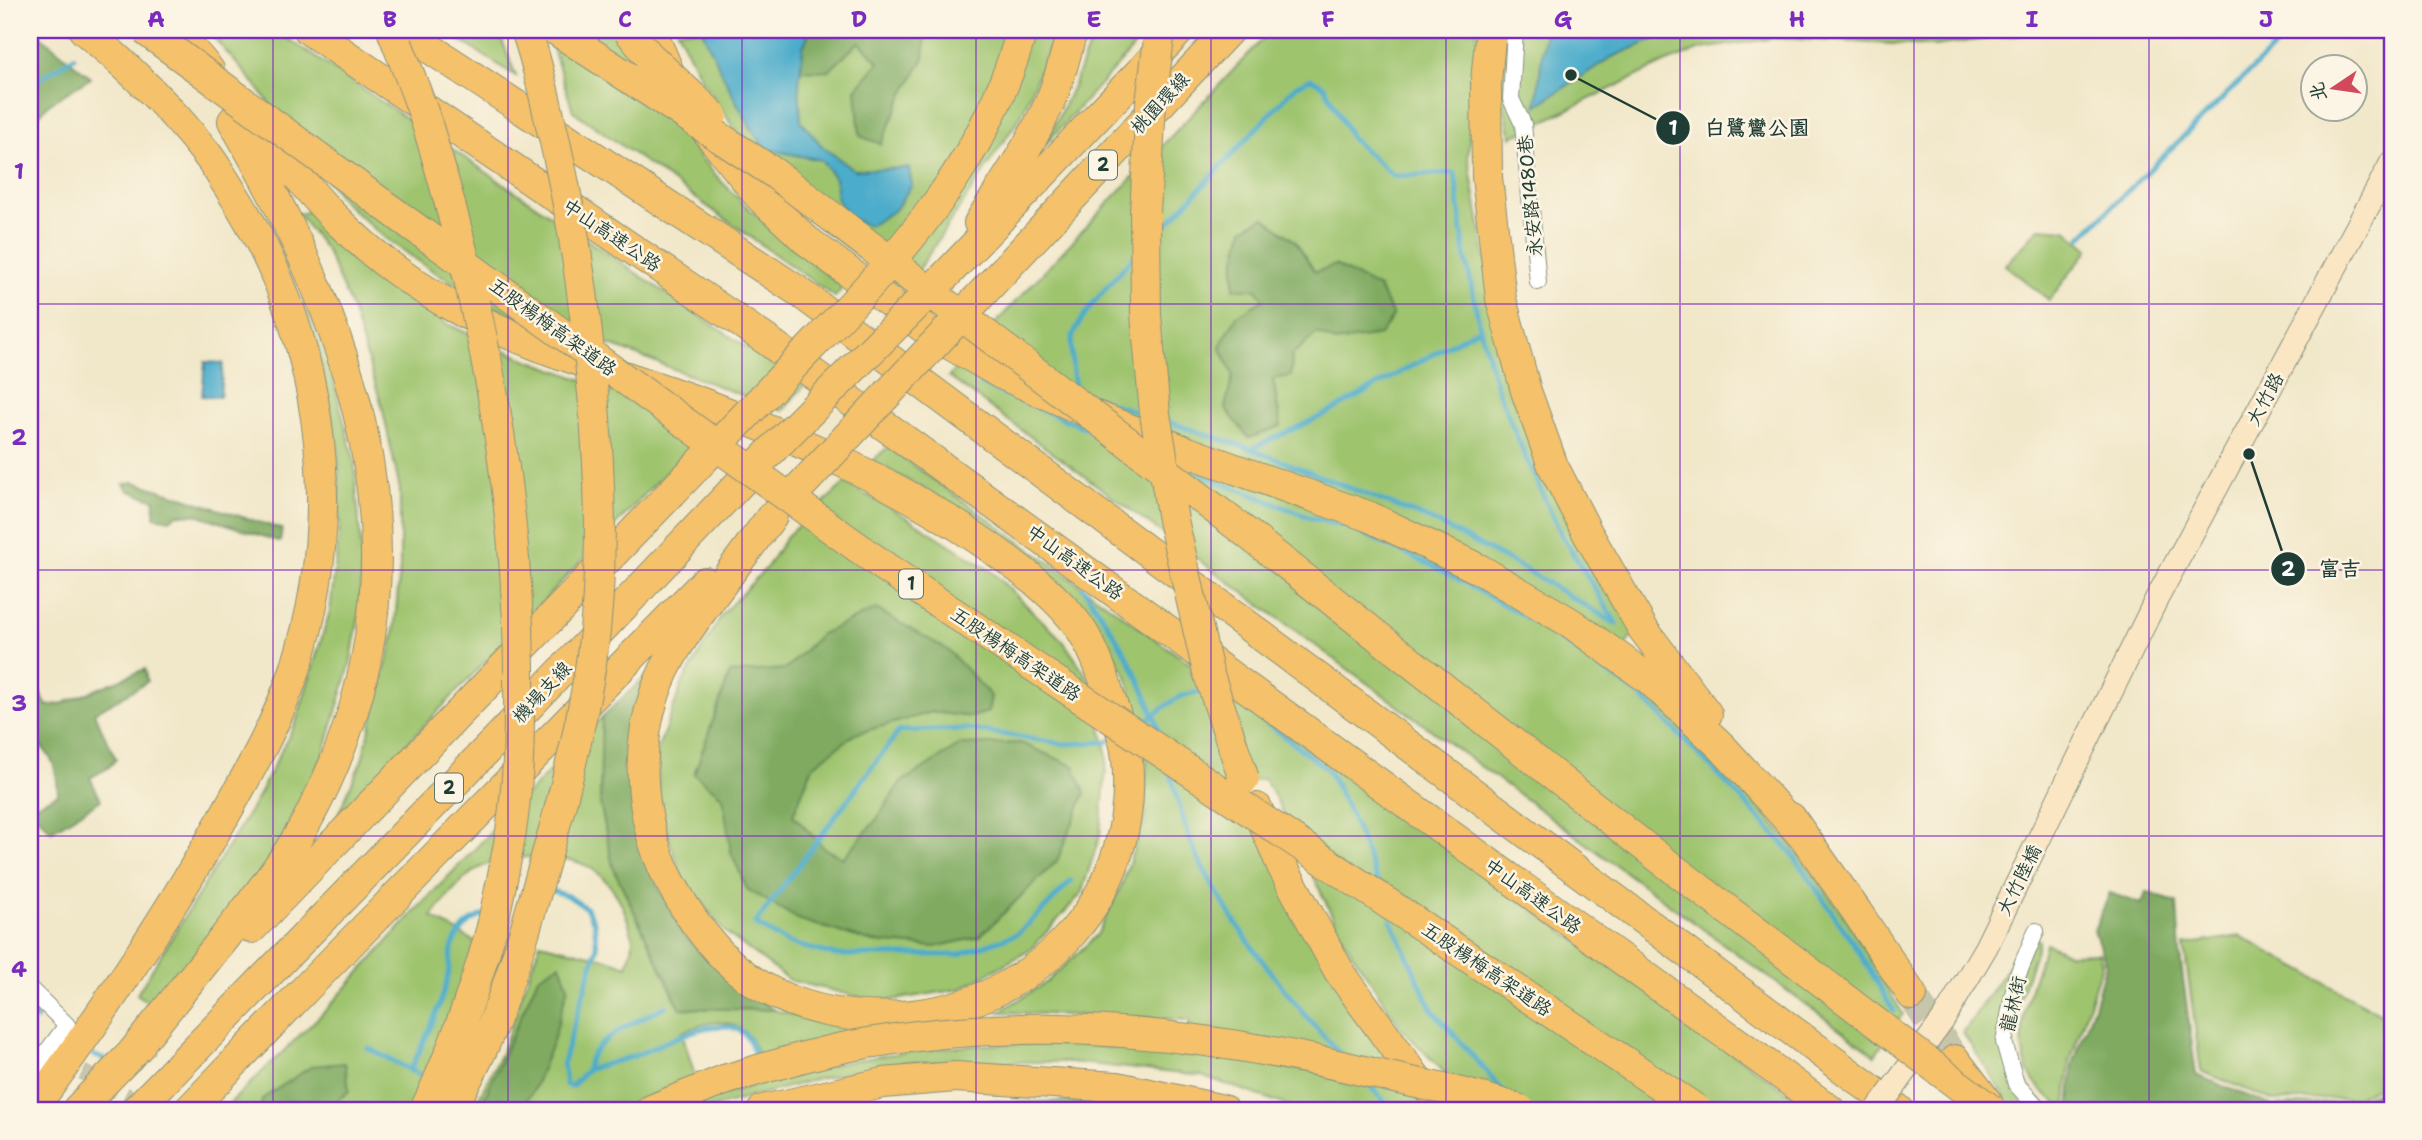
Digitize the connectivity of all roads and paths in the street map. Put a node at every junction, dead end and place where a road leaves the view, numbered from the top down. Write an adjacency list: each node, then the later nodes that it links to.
1 (84, 30): 33 (highway)
2 (145, 30): 44 (highway, 五股楊梅高架道路 / 1, bridge)
3 (174, 30): 23 (highway); 29 (highway)
4 (309, 30): 45 (highway, 中山高速公路)
5 (392, 30): 37 (highway, bridge)
6 (402, 30): 32 (highway)
7 (526, 30): 38 (highway, bridge)
8 (556, 30): 19 (highway, bridge)
9 (628, 30): 19 (highway, bridge)
10 (651, 30): 25 (highway)
11 (1022, 30): 29 (highway, bridge)
12 (1072, 30): 20 (highway)
13 (1160, 30): 42 (highway, bridge)
14 (1180, 30): 20 (highway, 桃園環線 / 2)
15 (1228, 30): 22 (highway, 桃園環線 / 2)
16 (1491, 30): 25 (highway)
17 (1515, 30): 21 (street, 永安路1480巷)
18 (2392, 163): 24 (main road, 大竹路)
19 (774, 173): 47 (highway, bridge)
20 (947, 274): 35 (highway, 機場支線 / 2, bridge)
21 (1538, 282)
22 (976, 299): 23 (highway, 機場支線 / 2, bridge)
23 (772, 516): 36 (highway, 機場支線 / 2)
24 (2138, 637): 32 (main road, 大竹陸橋)
25 (1801, 834): 28 (highway)
26 (2036, 931): 48 (street, 龍林街)
27 (30, 989): 31 (street)
28 (1912, 995)
29 (128, 1058): 34 (highway)
30 (1955, 1060): 47 (highway)
31 (30, 1074)
32 (1896, 1098): 46 (main road, 大竹陸橋, bridge)
33 (32, 1110)
34 (77, 1110)
35 (136, 1110)
36 (189, 1110)
37 (425, 1110)
38 (449, 1110)
39 (651, 1110): 43 (highway, bridge)
40 (762, 1110): 41 (highway)
41 (1223, 1110)
42 (1451, 1110)
43 (1520, 1110)
44 (1698, 1110)
45 (1830, 1110)
46 (1877, 1110)
47 (1992, 1110)
48 (2040, 1110)

